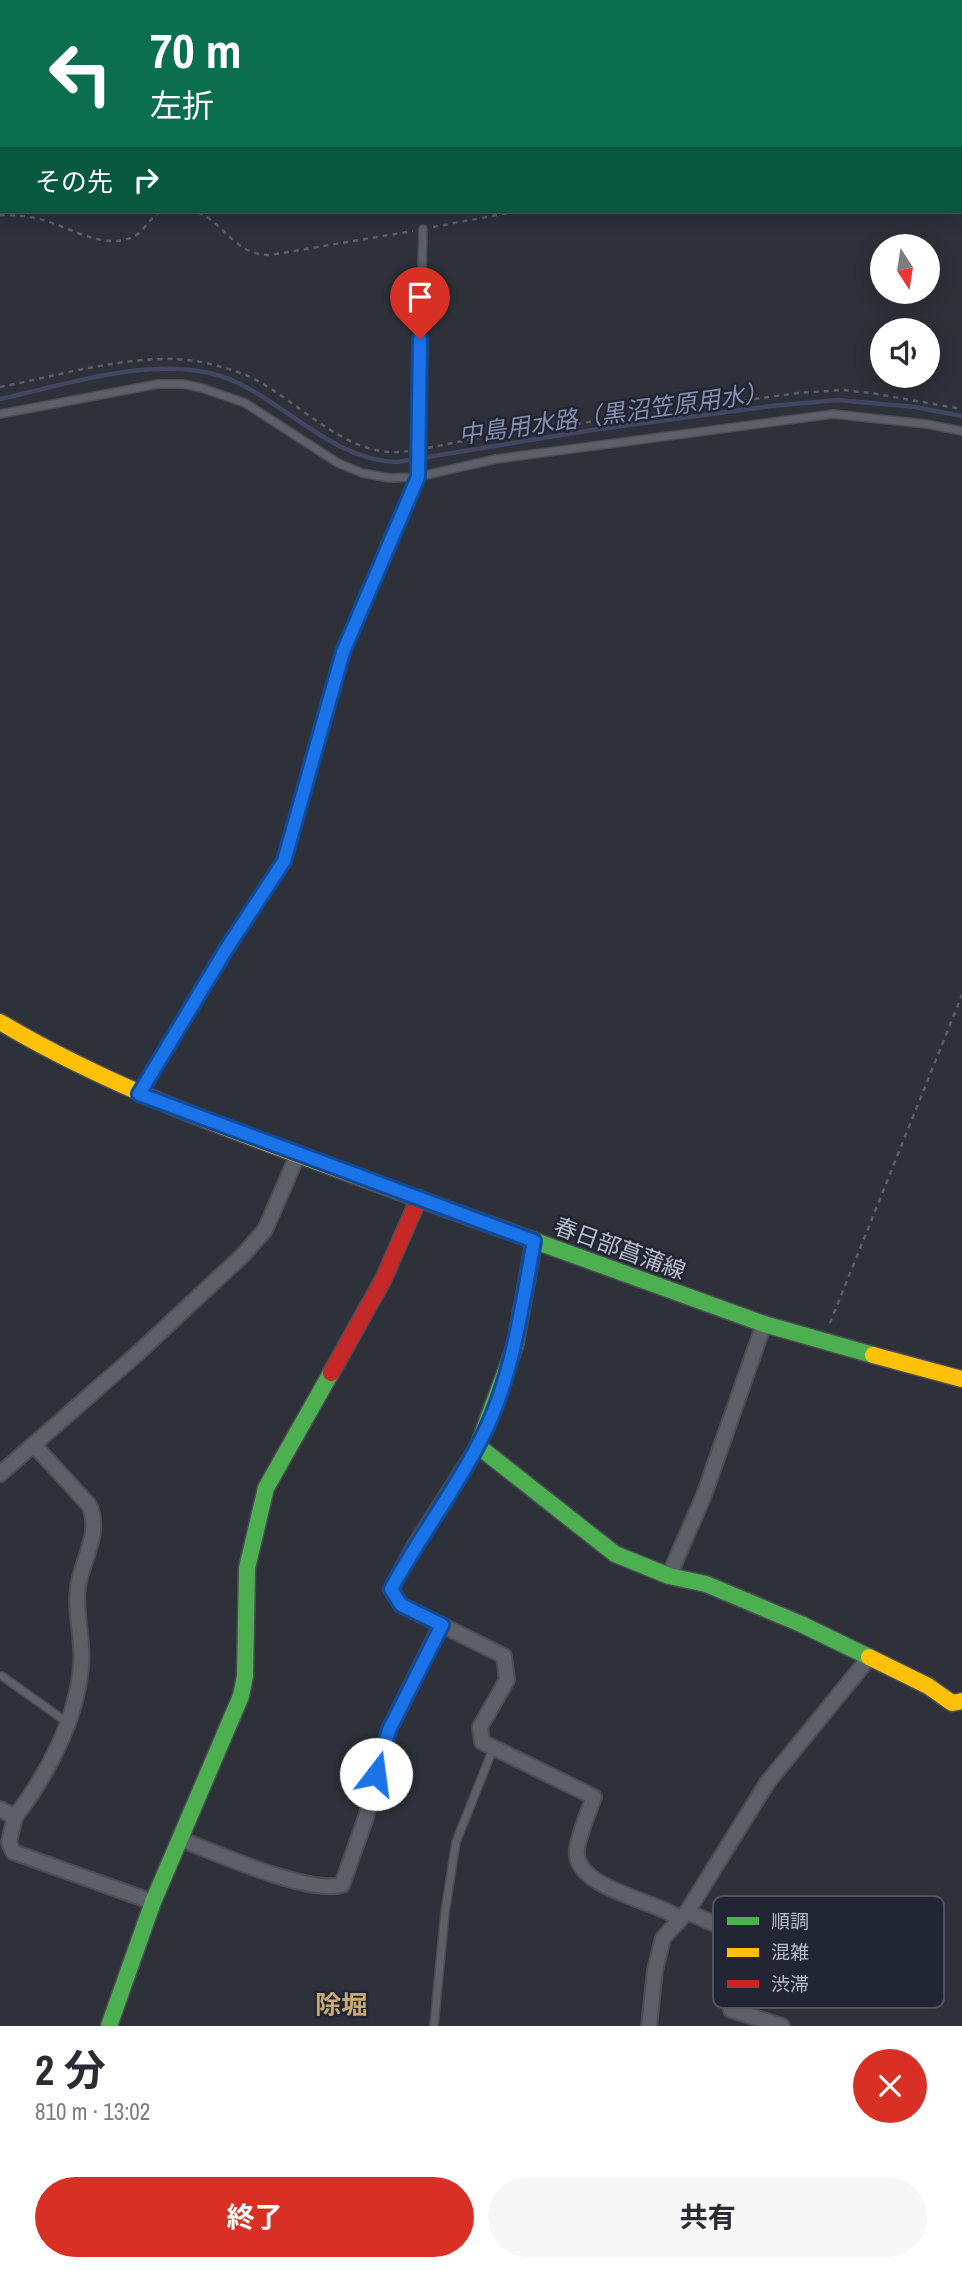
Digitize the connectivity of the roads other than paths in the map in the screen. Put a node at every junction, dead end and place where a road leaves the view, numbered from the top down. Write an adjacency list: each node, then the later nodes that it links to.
1 (423, 229): 4 (lane)
2 (0, 414): 4 (lane)
3 (962, 431): 4 (lane)
4 (418, 474): 6 (lane)
5 (0, 1022): 6 (street, 春日部菖蒲線)
6 (139, 1094): 7 (street, 春日部菖蒲線)
7 (298, 1154): 8 (street, 春日部菖蒲線); 12 (street)
8 (419, 1198): 9 (street, 春日部菖蒲線); 24 (street)
9 (534, 1241): 10 (street, 春日部菖蒲線); 13 (street)
10 (764, 1324): 11 (street, 春日部菖蒲線); 15 (street)
11 (962, 1379)
12 (34, 1445): 14 (street); 20 (street)
13 (478, 1446): 15 (street); 16 (street)
14 (0, 1474)
15 (669, 1576): 17 (street)
16 (442, 1625): 21 (street); 24 (street)
17 (869, 1658): 19 (street); 26 (street)
18 (2, 1676): 20 (lane)
19 (962, 1701)
20 (68, 1723): 23 (street)
21 (493, 1749): 26 (street); 30 (lane)
22 (0, 1809): 23 (street)
23 (15, 1817): 25 (street)
24 (180, 1839): 25 (street)
25 (153, 1902): 29 (street)
26 (684, 1915): 27 (street); 31 (street)
27 (713, 1926)
28 (732, 2008): 32 (street)
29 (109, 2026)
30 (434, 2026)
31 (649, 2026)
32 (782, 2026)

